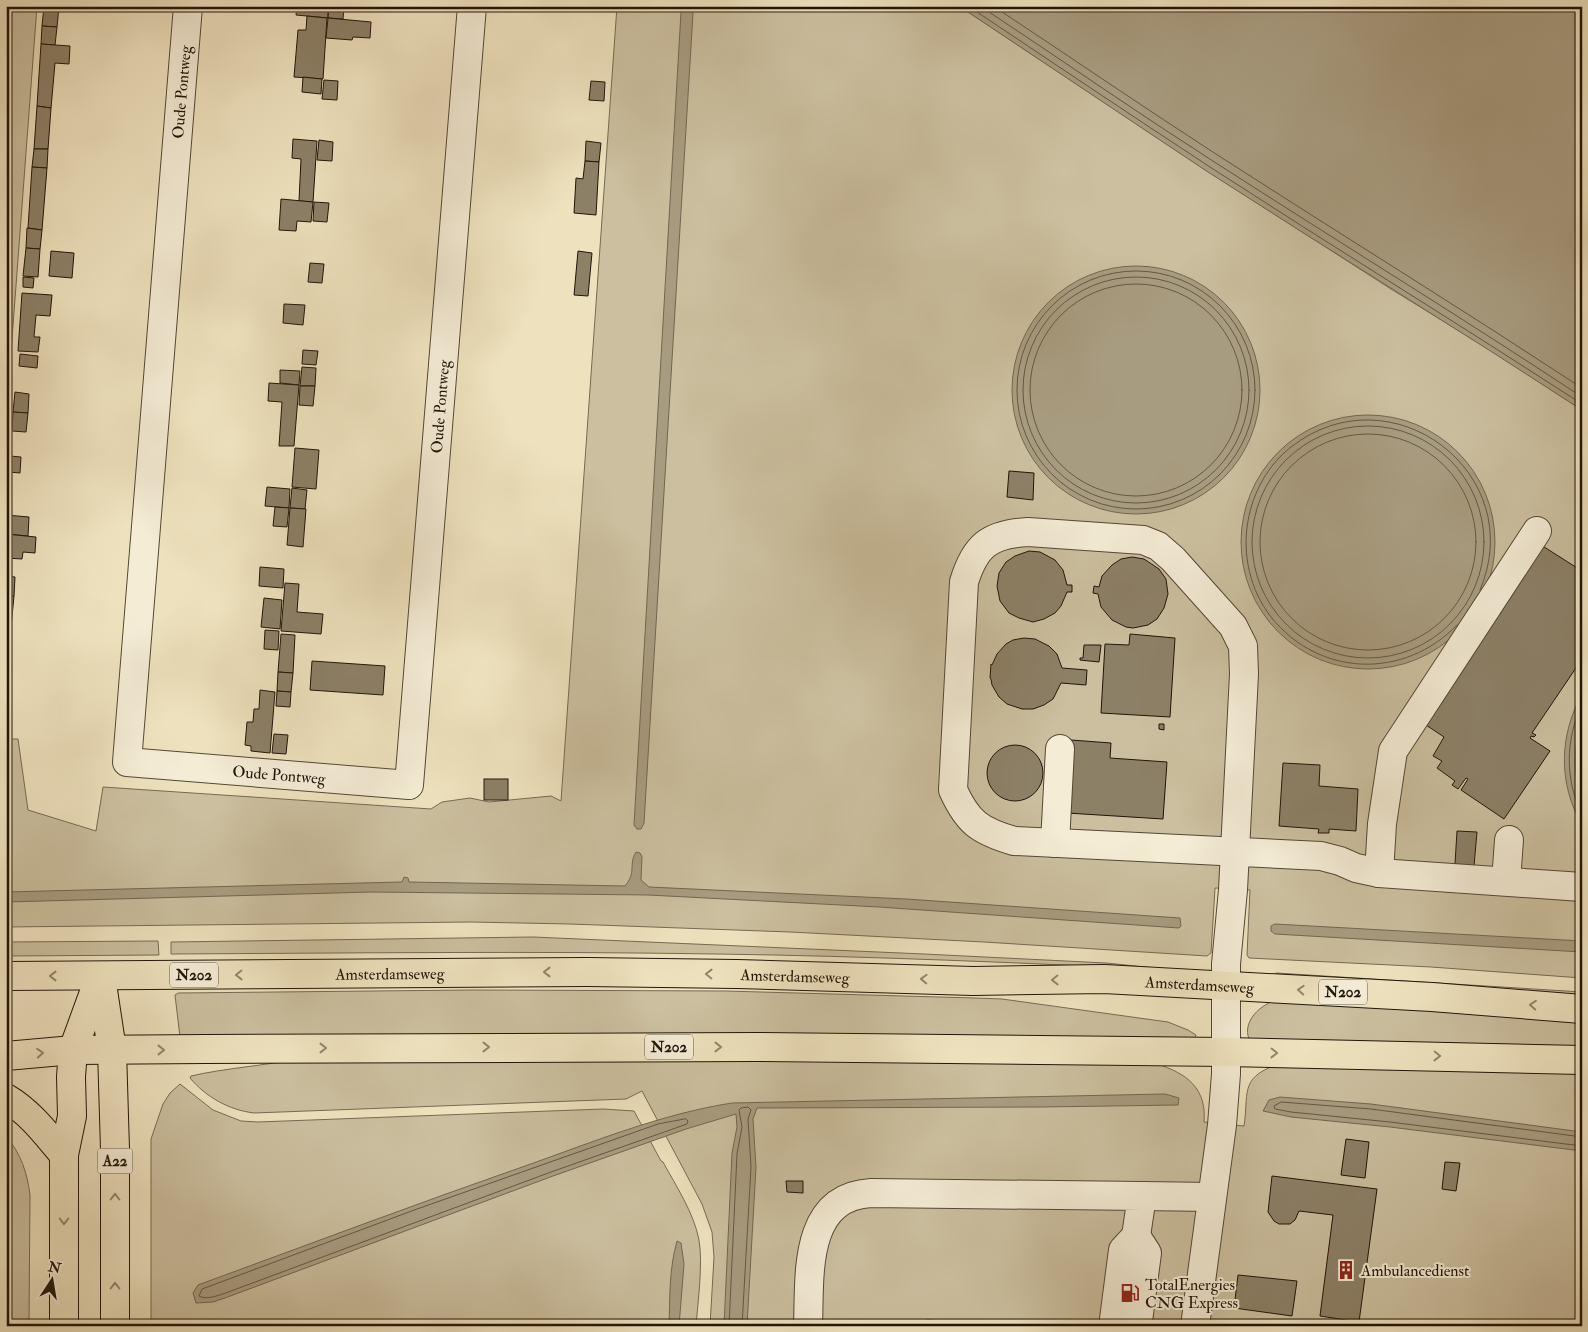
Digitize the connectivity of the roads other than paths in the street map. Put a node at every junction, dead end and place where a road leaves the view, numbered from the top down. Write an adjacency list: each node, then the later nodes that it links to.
1 (188, 6): 2 (street, Oude Pontweg)
2 (472, 6)
3 (1537, 532): 8 (street)
4 (1060, 749): 6 (street)
5 (1509, 840): 9 (street)
6 (1055, 843): 7 (street); 7 (street)
7 (1235, 852): 8 (street); 13 (street)
8 (1378, 873): 9 (street)
9 (1506, 881): 10 (street)
10 (1582, 887)
11 (6, 976): 12 (main road, Amsterdamseweg / N202, one-way to 11)
12 (100, 976): 13 (main road, Amsterdamseweg / N202, one-way to 12); 15 (main road); 16 (main road, A22)
13 (1225, 985): 14 (main road, Amsterdamseweg / N202, one-way to 13); 17 (street)
14 (1582, 1010)
15 (73, 1050): 16 (main road, N202); 18 (main road, N202, one-way to 15); 21 (main road)
16 (112, 1050): 17 (main road, N202, one-way to 17); 26 (main road, A22, one-way to 16)
17 (1226, 1052): 19 (main road, N202, one-way to 19); 23 (street)
18 (6, 1056)
19 (1582, 1060)
20 (6, 1098): 21 (main road)
21 (64, 1155): 25 (main road, one-way to 25)
22 (1142, 1196): 23 (street); 24 (street); 27 (street)
23 (1212, 1197): 30 (street)
24 (1136, 1236): 28 (street); 29 (street)
25 (64, 1326)
26 (115, 1326)
27 (808, 1326)
28 (1120, 1326)
29 (1133, 1326)
30 (1195, 1326)

